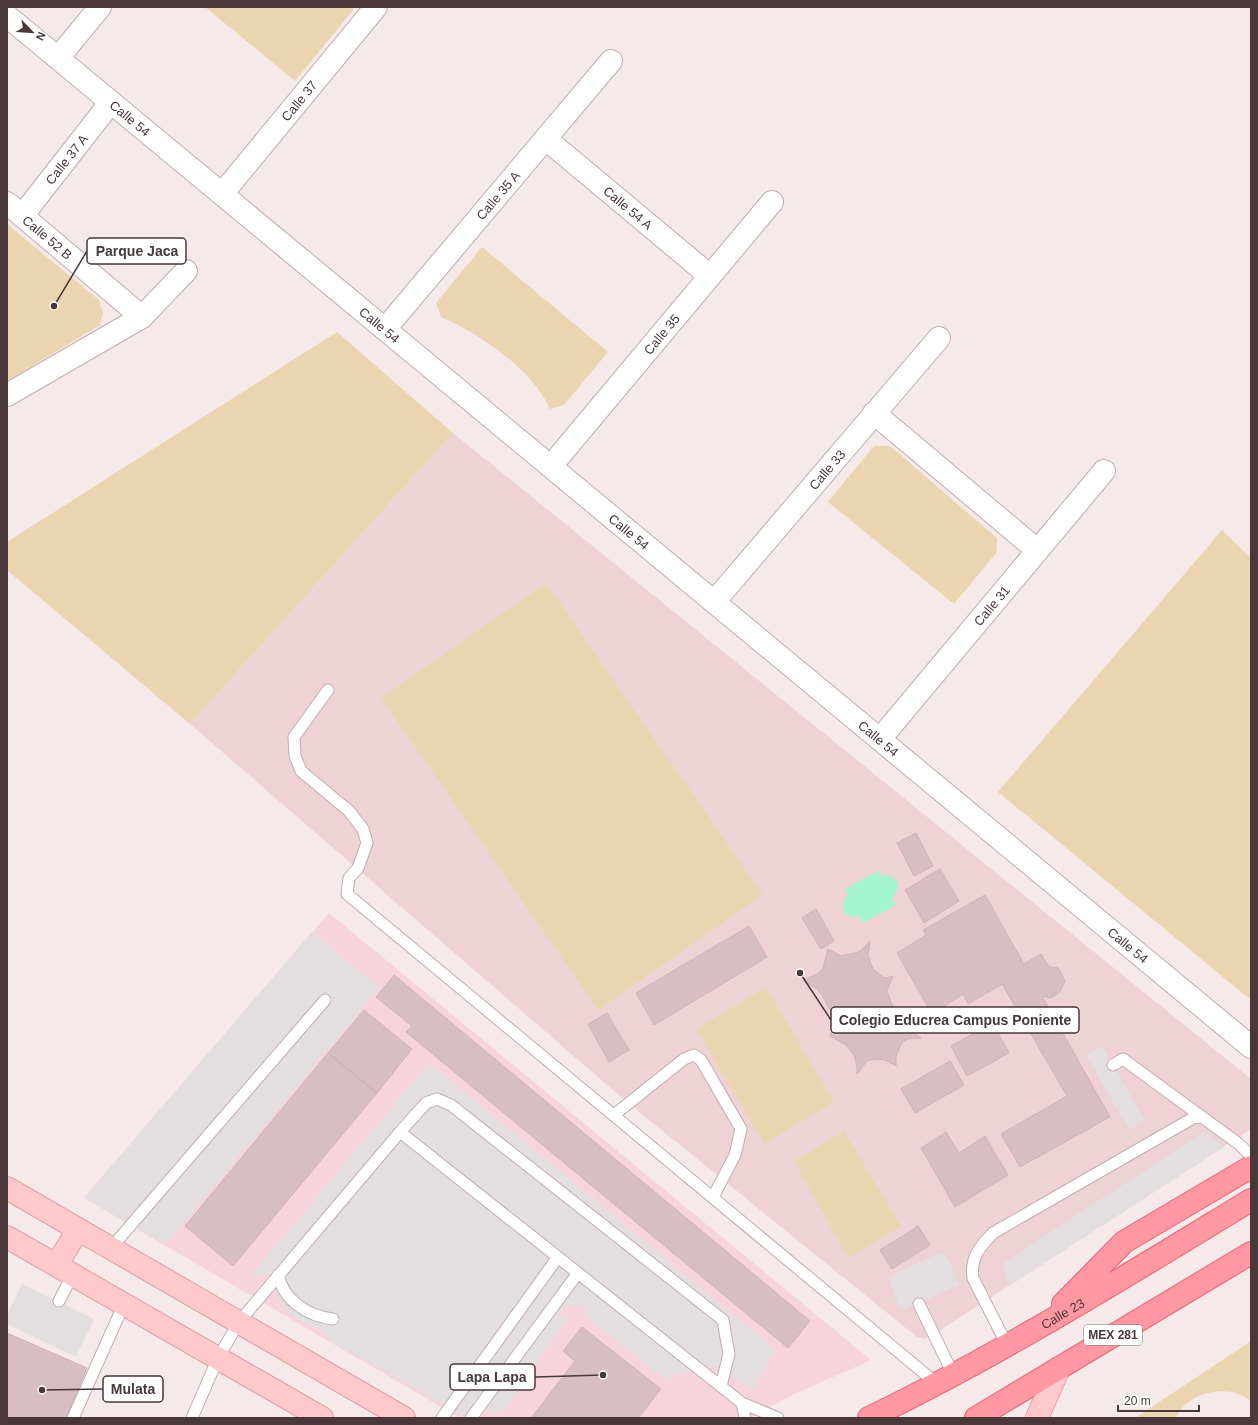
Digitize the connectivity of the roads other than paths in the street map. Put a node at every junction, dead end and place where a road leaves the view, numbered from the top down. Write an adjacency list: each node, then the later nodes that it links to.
1 (100, 7): 4 (street)
2 (376, 7): 8 (street, Calle 37)
3 (7, 16): 4 (street, Calle 54)
4 (58, 58): 6 (street, Calle 54)
5 (610, 62): 7 (street, Calle 35 A)
6 (111, 102): 8 (street, Calle 54); 10 (street, Calle 37 A)
7 (546, 139): 12 (street, Calle 54 A); 14 (street, Calle 35 A)
8 (222, 194): 14 (street, Calle 54)
9 (772, 202): 12 (street, Calle 35)
10 (15, 210): 13 (street, Calle 52 B)
11 (186, 271): 13 (street)
12 (710, 276): 18 (street, Calle 35)
13 (142, 317): 16 (street)
14 (385, 329): 18 (street, Calle 54)
15 (938, 338): 17 (street, Calle 33)
16 (7, 395)
17 (874, 413): 20 (street); 21 (street, Calle 33)
18 (551, 466): 21 (street, Calle 54)
19 (1104, 471): 20 (street, Calle 31)
20 (1037, 550): 23 (street, Calle 31)
21 (714, 602): 23 (street, Calle 54)
22 (328, 690): 27 (lane)
23 (880, 739): 25 (street, Calle 54)
24 (325, 1000): 37 (lane)
25 (1251, 1047)
26 (1113, 1066): 28 (lane)
27 (614, 1115): 33 (lane); 33 (lane)
28 (1202, 1116): 30 (lane); 49 (lane)
29 (400, 1132): 39 (lane); 42 (lane); 53 (lane)
30 (1251, 1156)
31 (1251, 1166): 48 (main road)
32 (7, 1188): 35 (street)
33 (713, 1197): 52 (lane)
34 (1251, 1200): 48 (main road, Calle 23)
35 (78, 1229): 37 (street); 40 (street)
36 (7, 1237): 40 (street)
37 (111, 1248): 47 (street)
38 (1251, 1253): 51 (main road, MEX 281)
39 (558, 1257): 41 (lane); 59 (lane)
40 (65, 1270): 43 (lane); 44 (street)
41 (578, 1273): 53 (lane); 60 (lane)
42 (278, 1275): 46 (lane); 47 (lane)
43 (59, 1301)
44 (124, 1304): 50 (street); 55 (lane)
45 (919, 1304): 52 (lane)
46 (333, 1319)
47 (239, 1322): 50 (lane); 58 (street)
48 (1040, 1328): 49 (main road, Calle 23)
49 (1007, 1345): 52 (main road, Calle 23)
50 (218, 1358): 56 (lane); 57 (street)
51 (1059, 1368): 64 (main road, MEX 281); 65 (street)
52 (945, 1378): 63 (main road, Calle 23)
53 (721, 1386): 54 (lane)
54 (742, 1403): 61 (lane); 62 (lane)
55 (73, 1418)
56 (192, 1418)
57 (322, 1418)
58 (404, 1418)
59 (442, 1418)
60 (471, 1418)
61 (745, 1418)
62 (778, 1418)
63 (869, 1418)
64 (976, 1418)
65 (1037, 1418)

